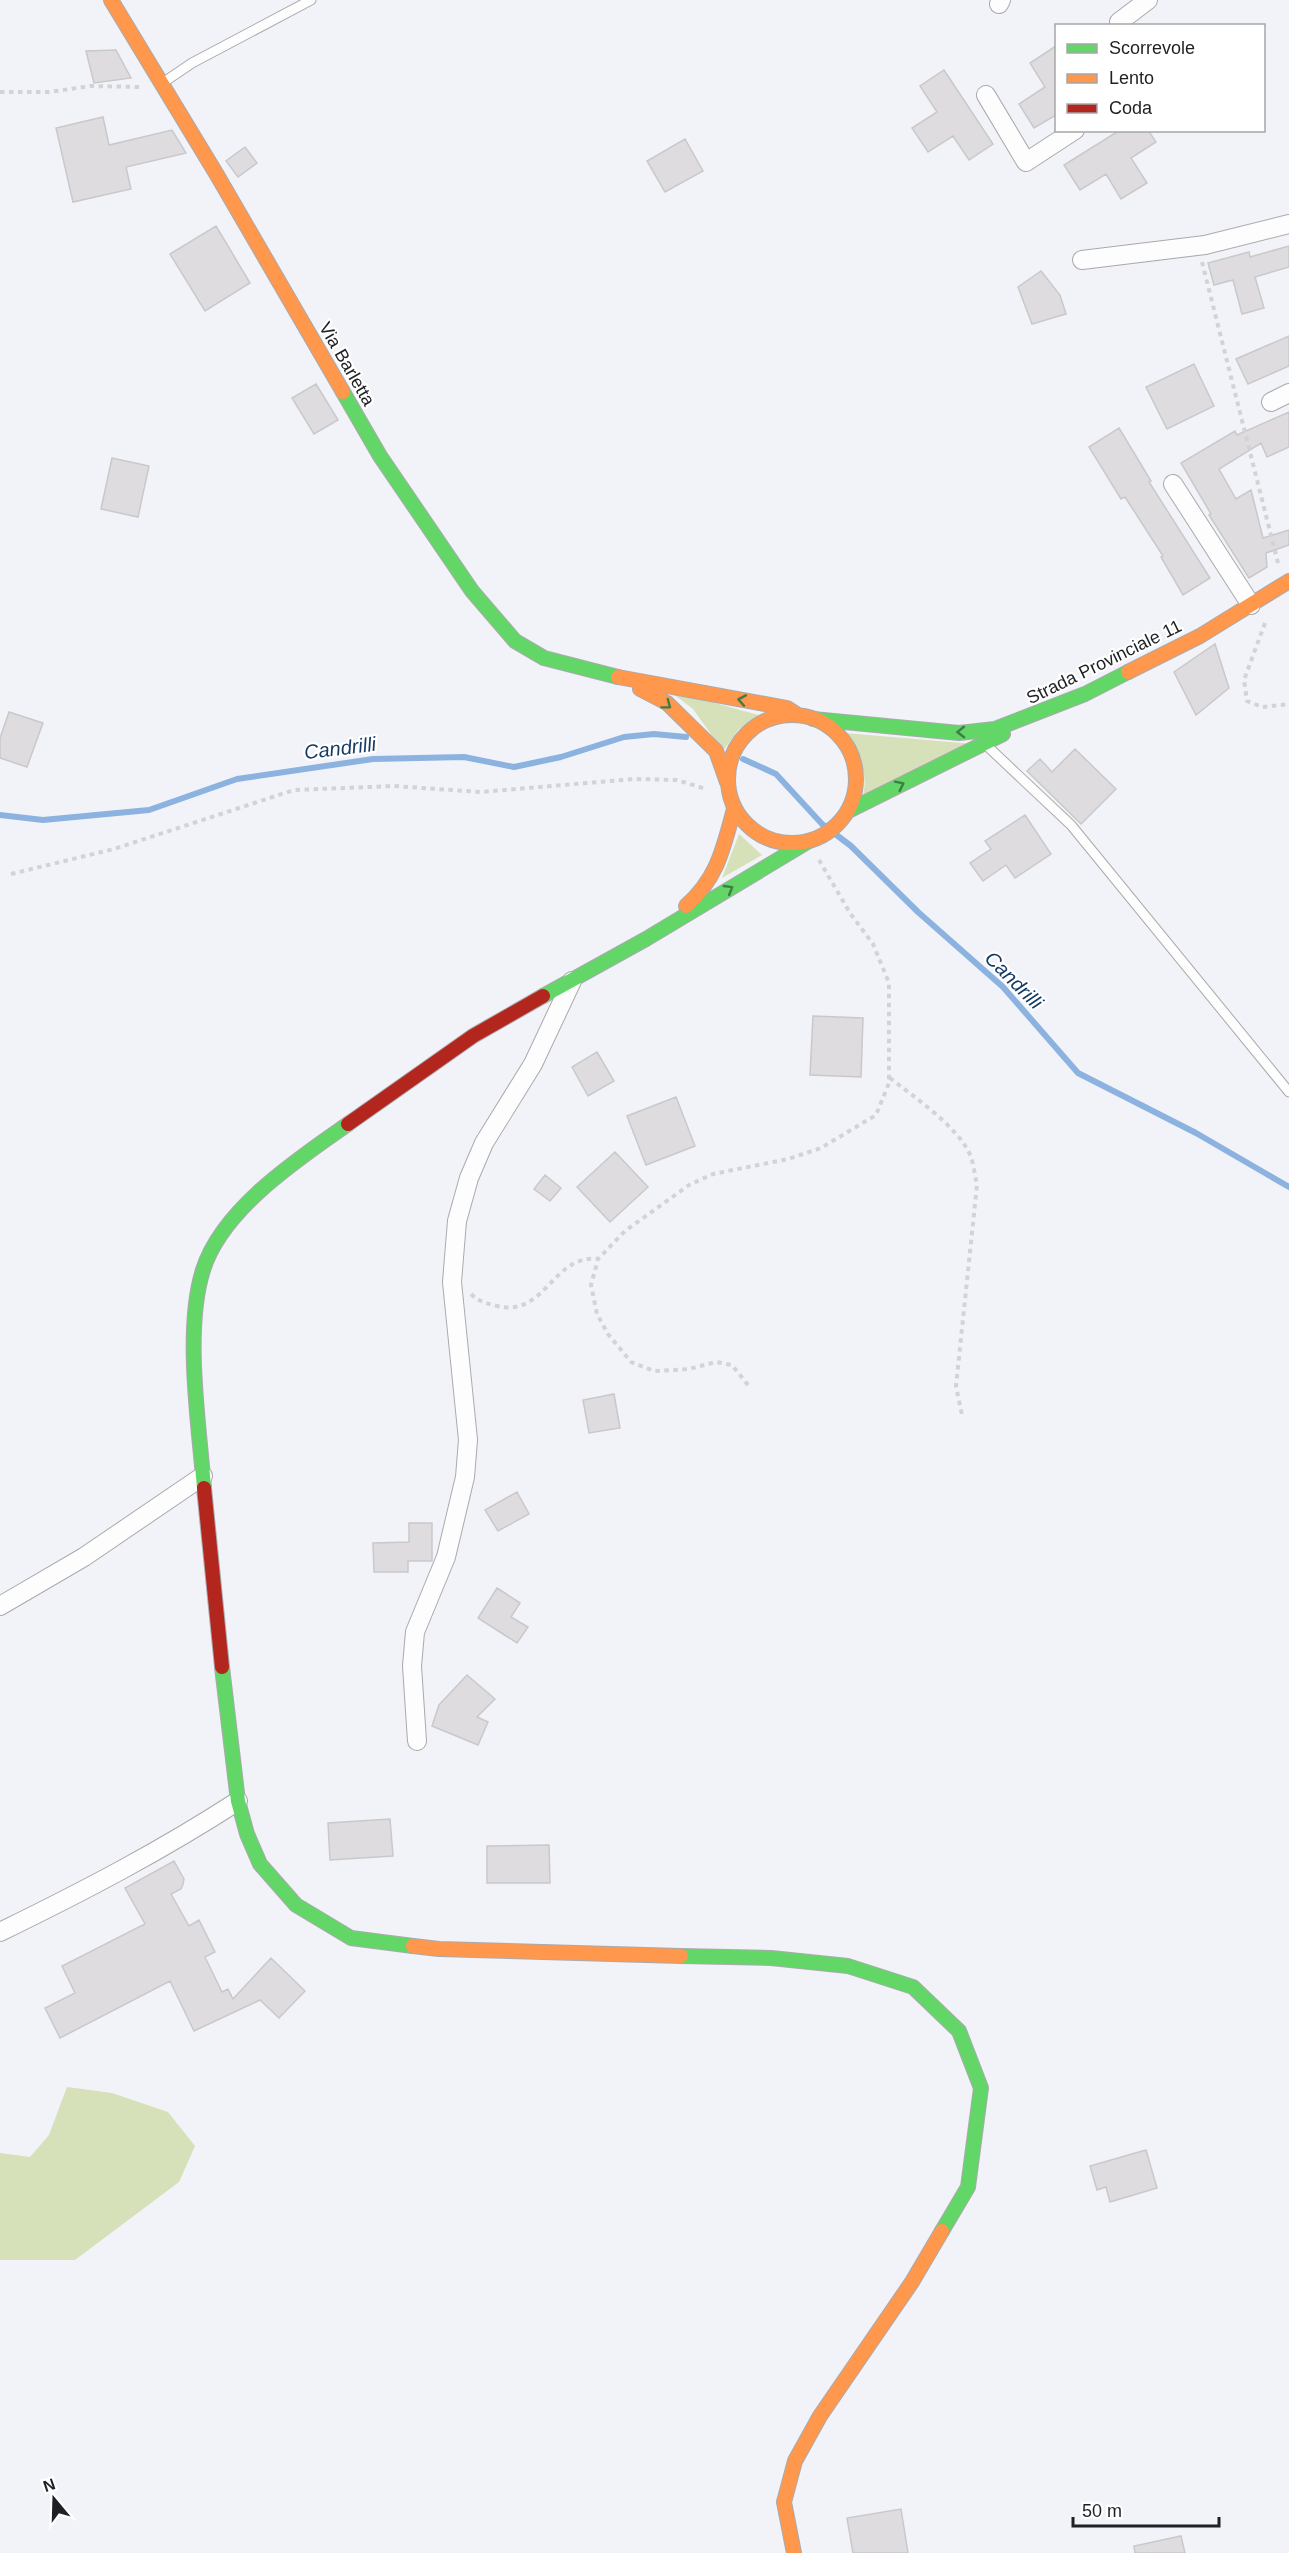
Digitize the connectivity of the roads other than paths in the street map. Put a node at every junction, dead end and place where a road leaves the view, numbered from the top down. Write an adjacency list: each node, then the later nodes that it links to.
1 (111, 0): 5 (street, Via Barletta)
2 (311, 0): 5 (lane)
3 (1148, 0): 4 (street)
4 (1120, 24)
5 (162, 84): 15 (street, Via Barletta)
6 (986, 95): 7 (street)
7 (1072, 132)
8 (1289, 224): 9 (street)
9 (1082, 260)
10 (1289, 393): 11 (street)
11 (1271, 402)
12 (1173, 484): 14 (street)
13 (1286, 583): 14 (street, Strada Provinciale 11)
14 (1251, 604): 17 (street, Strada Provinciale 11)
15 (616, 677): 16 (street, Strada Provinciale 11, one-way to 15); 20 (street, one-way to 20)
16 (798, 715): 18 (street, Strada Provinciale 11); 20 (street, Strada Provinciale 11)
17 (1038, 715): 18 (street, Strada Provinciale 11, one-way to 18); 19 (street)
18 (813, 719): 21 (street, Strada Provinciale 11)
19 (984, 744): 21 (street, one-way to 19); 25 (lane)
20 (730, 796): 22 (street, Strada Provinciale 11); 23 (street)
21 (848, 811): 22 (street, Strada Provinciale 11)
22 (809, 841): 23 (street, one-way to 22)
23 (661, 929): 24 (street)
24 (572, 981): 26 (street); 28 (street)
25 (1289, 1092)
26 (203, 1476): 27 (street); 29 (street)
27 (0, 1606)
28 (417, 1741)
29 (238, 1801): 30 (street); 31 (street)
30 (0, 1932)
31 (795, 2553)

